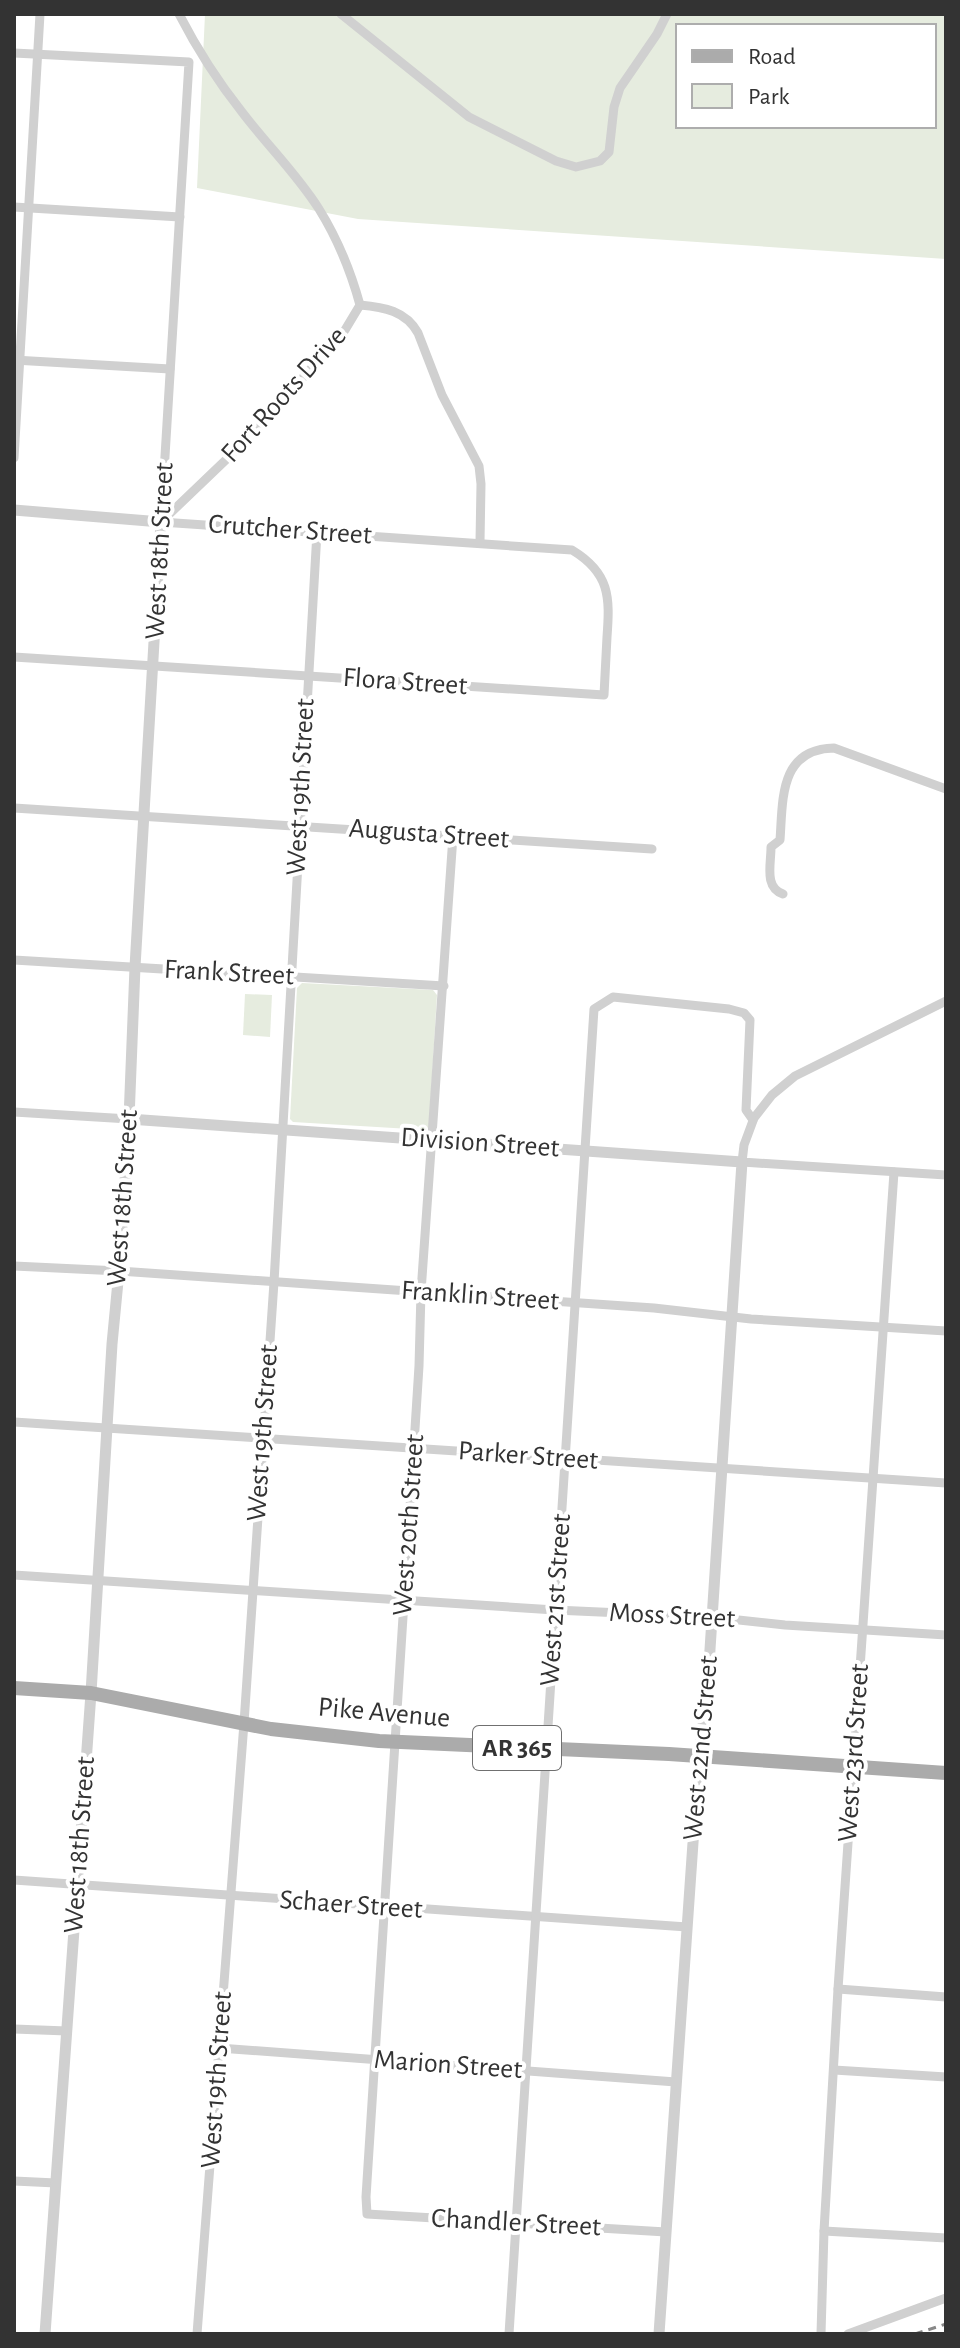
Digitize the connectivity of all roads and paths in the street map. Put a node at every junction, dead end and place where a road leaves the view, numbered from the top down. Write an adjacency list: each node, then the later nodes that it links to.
1 (40, 14): 6 (street)
2 (179, 14): 10 (street, Fort Roots Drive)
3 (341, 14): 4 (street)
4 (667, 14)
5 (14, 53): 6 (street)
6 (38, 54): 8 (street); 9 (street, West 18th Street)
7 (14, 207): 8 (street)
8 (28, 208): 9 (street); 11 (street)
9 (180, 217): 12 (street, West 18th Street)
10 (360, 305): 15 (street, Fort Roots Drive); 17 (street)
11 (17, 360): 12 (street); 13 (street)
12 (170, 369): 15 (street, West 18th Street)
13 (14, 458)
14 (14, 510): 15 (street, Crutcher Street)
15 (161, 522): 16 (street, Crutcher Street); 19 (street, West 18th Street)
16 (317, 532): 17 (street, Crutcher Street); 20 (street, West 19th Street)
17 (480, 542): 21 (street, Crutcher Street)
18 (14, 657): 19 (street, Flora Street)
19 (153, 666): 20 (street, Flora Street); 24 (street, West 18th Street)
20 (308, 676): 21 (street, Flora Street); 25 (street, West 19th Street)
21 (604, 695)
22 (946, 789): 28 (street)
23 (14, 808): 24 (street, Augusta Street)
24 (144, 816): 25 (street, Augusta Street); 30 (street, West 18th Street)
25 (299, 825): 26 (street, Augusta Street); 31 (street, West 19th Street)
26 (453, 836): 27 (street, Augusta Street); 32 (street, West 20th Street)
27 (652, 849)
28 (783, 894)
29 (14, 960): 30 (street, Frank Street)
30 (135, 967): 31 (street, Frank Street); 35 (street, West 18th Street)
31 (290, 977): 32 (street, Frank Street); 37 (street, West 19th Street)
32 (444, 986): 38 (street, West 20th Street)
33 (946, 1001): 36 (street)
34 (14, 1112): 35 (street, Division Street)
35 (129, 1119): 37 (street, Division Street); 44 (street, West 18th Street)
36 (753, 1120): 39 (street, West 21st Street); 40 (street)
37 (281, 1130): 38 (street, Division Street); 45 (street, West 19th Street)
38 (434, 1140): 39 (street, Division Street); 46 (street, West 20th Street)
39 (585, 1150): 40 (street, Division Street); 47 (street, West 21st Street)
40 (742, 1162): 41 (street, Division Street); 48 (street, West 22nd Street)
41 (894, 1172): 42 (street, Division Street); 49 (street, West 23rd Street)
42 (946, 1175)
43 (14, 1266): 44 (street, Franklin Street)
44 (119, 1271): 45 (street, Franklin Street); 52 (street, West 18th Street)
45 (274, 1282): 46 (street, Franklin Street); 53 (street, West 19th Street)
46 (421, 1292): 47 (street, Franklin Street); 54 (street, West 20th Street)
47 (574, 1303): 48 (street, Franklin Street); 55 (street, West 21st Street)
48 (731, 1315): 49 (street, Franklin Street); 56 (street, West 22nd Street)
49 (883, 1327): 50 (street, Franklin Street); 57 (street, West 23rd Street)
50 (946, 1331)
51 (14, 1422): 52 (street, Parker Street)
52 (107, 1428): 53 (street, Parker Street); 60 (street, West 18th Street)
53 (262, 1438): 54 (street, Parker Street); 61 (street, West 19th Street)
54 (414, 1448): 55 (street, Parker Street); 62 (street, West 20th Street)
55 (565, 1458): 56 (street, Parker Street); 63 (street, West 21st Street)
56 (721, 1468): 57 (street, Parker Street); 64 (street, West 22nd Street)
57 (873, 1478): 58 (street, Parker Street); 65 (street, West 23rd Street)
58 (946, 1483)
59 (14, 1575): 60 (street, Moss Street)
60 (98, 1580): 61 (street, Moss Street); 68 (street, West 18th Street)
61 (253, 1590): 62 (street, Moss Street); 69 (street, West 19th Street)
62 (404, 1600): 63 (street, Moss Street); 70 (street, West 20th Street)
63 (555, 1610): 64 (street, Moss Street); 71 (street, West 21st Street)
64 (711, 1617): 65 (street, Moss Street); 72 (street, West 22nd Street)
65 (863, 1630): 66 (street, Moss Street); 73 (street, West 23rd Street)
66 (946, 1635)
67 (14, 1688): 68 (main road, Pike Avenue / AR 365)
68 (91, 1693): 69 (main road, Pike Avenue / AR 365); 76 (street, West 18th Street)
69 (244, 1723): 70 (main road, Pike Avenue / AR 365); 77 (street, West 19th Street)
70 (395, 1742): 71 (main road, Pike Avenue / AR 365); 78 (street, West 20th Street)
71 (547, 1749): 72 (main road, Pike Avenue / AR 365); 79 (street, West 21st Street)
72 (699, 1756): 73 (main road, Pike Avenue / AR 365); 80 (street, West 22nd Street)
73 (854, 1768): 74 (main road, Pike Avenue / AR 365); 81 (street, West 23rd Street)
74 (946, 1773)
75 (14, 1880): 76 (street, Schaer Street)
76 (77, 1884): 77 (street, Schaer Street); 84 (street, West 18th Street)
77 (231, 1897): 78 (street, Schaer Street); 85 (street, West 19th Street)
78 (384, 1907): 79 (street, Schaer Street); 86 (street, West 20th Street)
79 (536, 1917): 80 (street, Schaer Street); 88 (street, West 21st Street)
80 (687, 1927): 90 (street, West 22nd Street)
81 (838, 1989): 82 (street); 87 (street, West 23rd Street)
82 (946, 1997)
83 (14, 2029): 84 (street)
84 (67, 2031): 92 (street, West 18th Street)
85 (219, 2048): 86 (street, Marion Street); 100 (street, West 19th Street)
86 (375, 2060): 88 (street, Marion Street); 93 (street, West 20th Street)
87 (834, 2070): 89 (street); 95 (street, West 23rd Street)
88 (526, 2071): 90 (street, Marion Street); 94 (street, West 21st Street)
89 (946, 2077)
90 (676, 2082): 96 (street, West 22nd Street)
91 (14, 2181): 92 (street)
92 (56, 2183): 99 (street, West 18th Street)
93 (367, 2214): 94 (street, Chandler Street)
94 (517, 2223): 96 (street, Chandler Street); 101 (street, West 21st Street)
95 (824, 2231): 97 (street); 103 (street, West 23rd Street)
96 (666, 2232): 102 (street, West 22nd Street)
97 (946, 2238)
98 (946, 2298): 104 (street)
99 (45, 2334)
100 (197, 2334)
101 (509, 2334)
102 (659, 2334)
103 (821, 2334)
104 (848, 2334)

